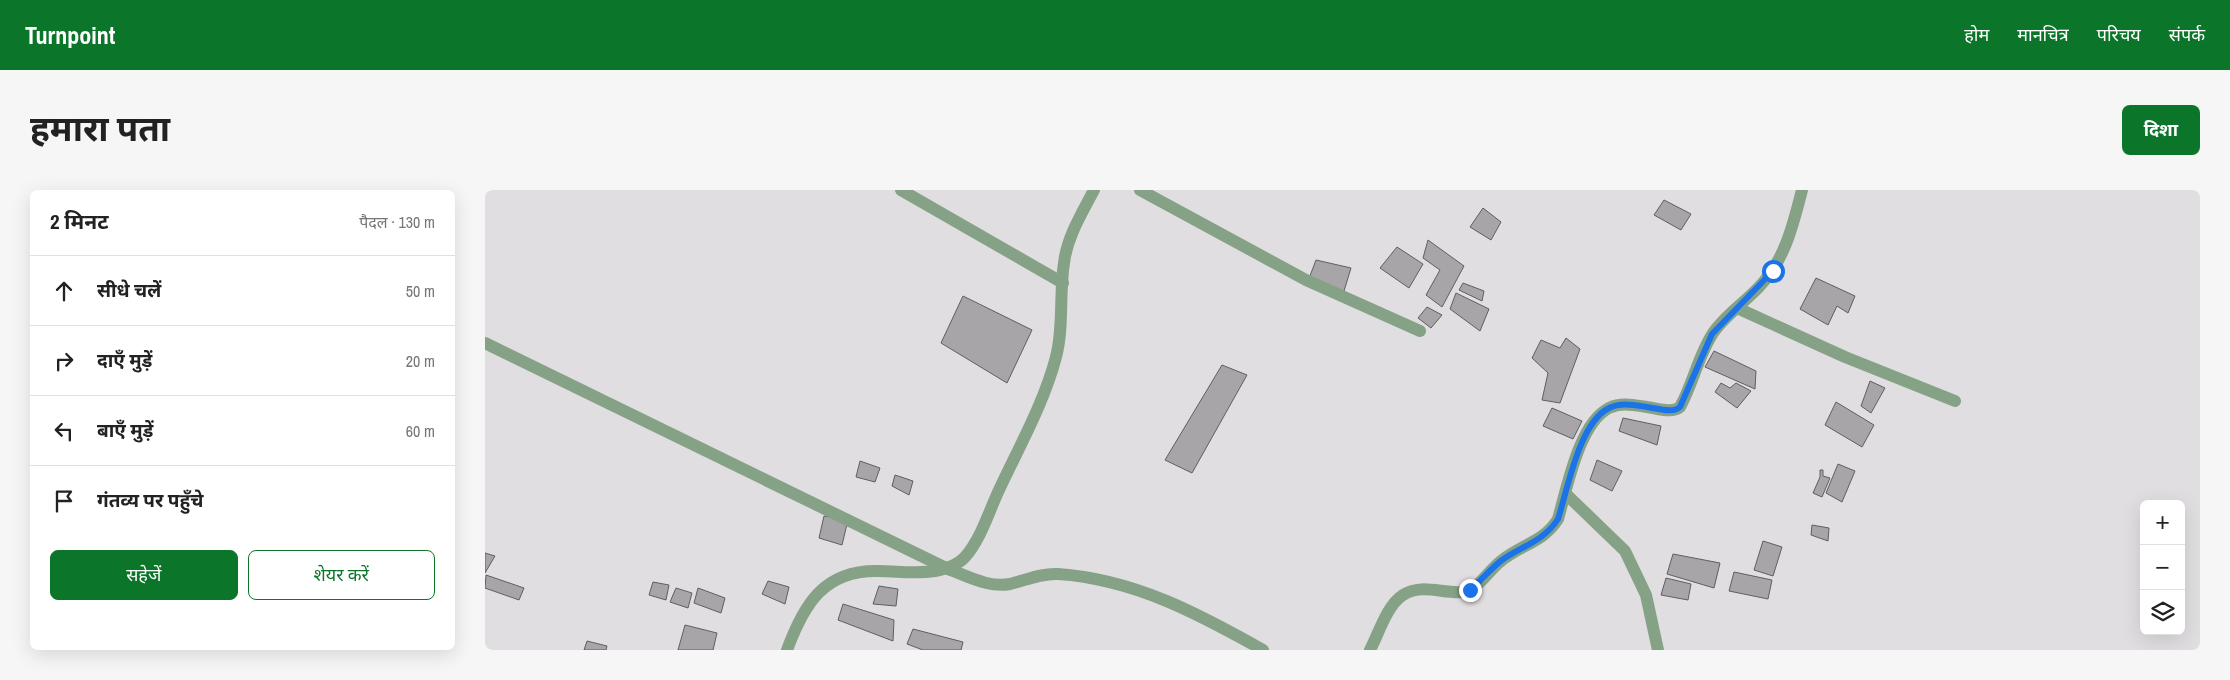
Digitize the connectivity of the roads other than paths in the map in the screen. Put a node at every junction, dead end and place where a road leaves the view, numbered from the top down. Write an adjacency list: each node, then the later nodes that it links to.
1 (901, 190): 5 (street)
2 (1094, 190): 5 (street)
3 (1140, 190): 7 (street)
4 (1802, 190): 6 (street)
5 (1063, 283): 11 (street)
6 (1737, 308): 9 (street); 10 (street)
7 (1420, 331)
8 (485, 343): 11 (street)
9 (1955, 401)
10 (1566, 494): 14 (street); 15 (street)
11 (948, 569): 12 (street); 13 (street)
12 (787, 650)
13 (1263, 650)
14 (1370, 650)
15 (1657, 650)

